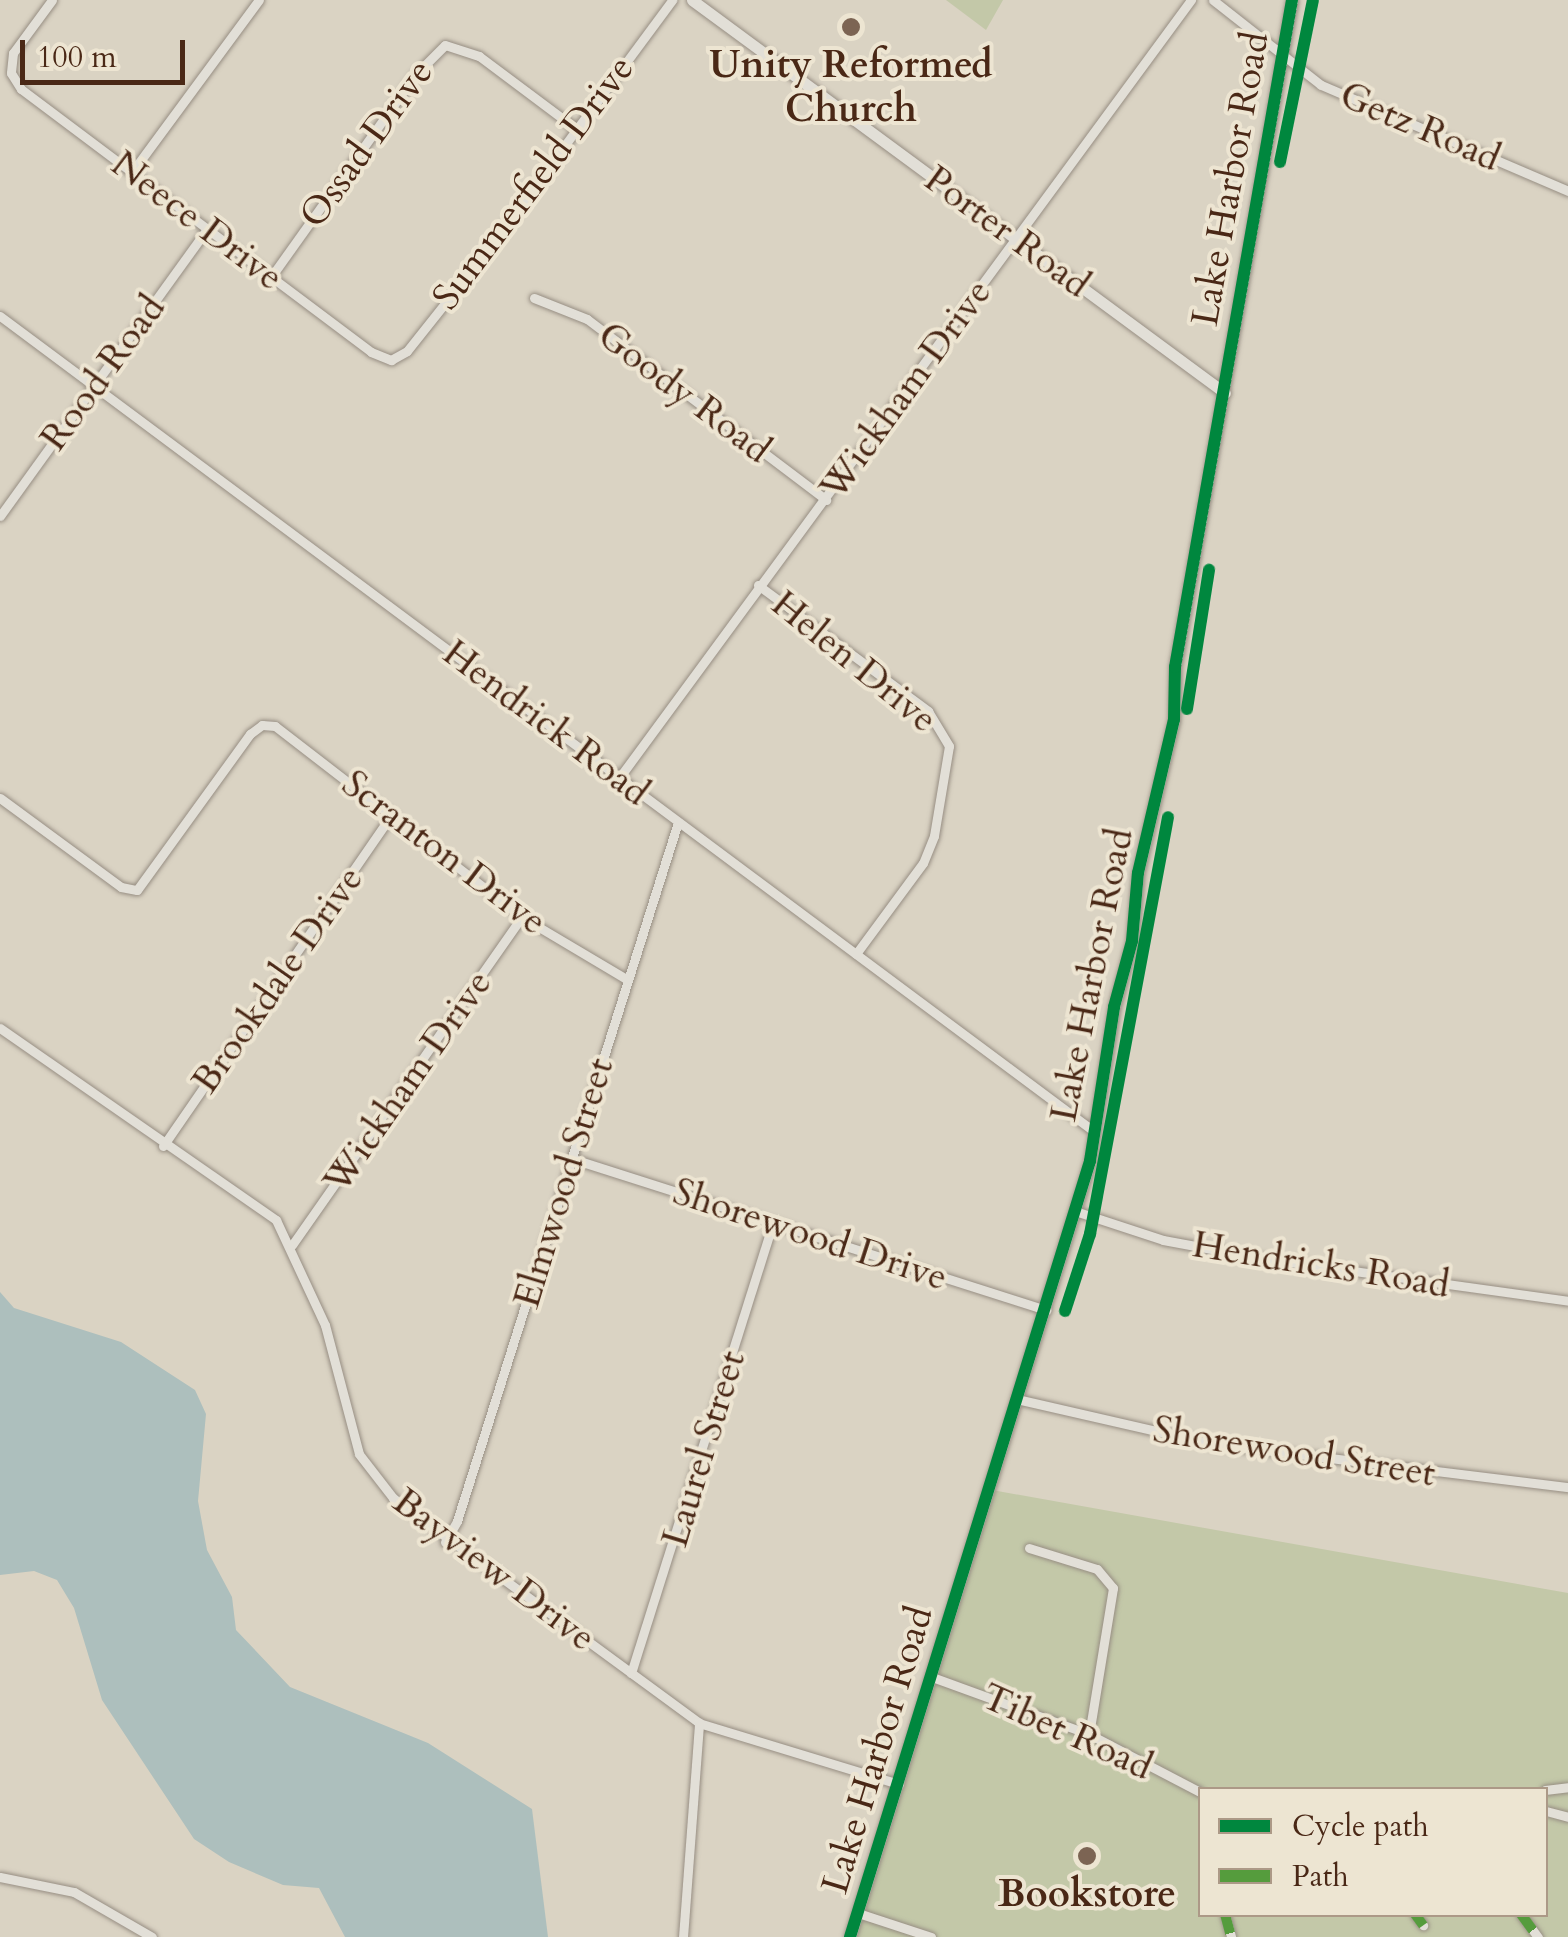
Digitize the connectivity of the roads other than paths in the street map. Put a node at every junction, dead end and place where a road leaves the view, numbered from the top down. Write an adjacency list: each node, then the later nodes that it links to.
1 (52, 0): 10 (street, Neece Drive)
2 (258, 0): 10 (street)
3 (672, 0): 9 (street, Summerfield Drive)
4 (692, 0): 13 (street, Porter Road)
5 (1191, 0): 13 (street, Wickham Drive)
6 (1213, 0): 8 (street, Getz Road)
7 (1292, 0): 8 (street, Lake Harbor Road)
8 (1281, 52): 11 (street, Getz Road); 19 (street, Lake Harbor Road)
9 (574, 127): 14 (street, Ossad Drive); 17 (street, Summerfield Drive)
10 (132, 172): 12 (street, Neece Drive)
11 (1568, 191)
12 (206, 230): 14 (street, Neece Drive); 18 (street, Rood Road)
13 (1016, 239): 19 (street, Porter Road); 20 (street, Wickham Drive)
14 (270, 276): 17 (street, Neece Drive)
15 (534, 298): 20 (street, Goody Road)
16 (0, 316): 18 (street, Hendrick Road)
17 (391, 360)
18 (94, 386): 21 (street, Rood Road); 23 (street, Hendrick Road)
19 (1224, 394): 31 (street, Lake Harbor Road)
20 (826, 500): 22 (street, Wickham Drive)
21 (0, 516)
22 (758, 585): 23 (street, Wickham Drive); 28 (street, Helen Drive)
23 (619, 778): 26 (street, Hendrick Road)
24 (0, 798): 25 (street, Scranton Drive)
25 (392, 814): 27 (street, Scranton Drive); 32 (street, Brookdale Drive)
26 (678, 822): 28 (street, Hendrick Road); 29 (street, Elmwood Street)
27 (522, 917): 29 (street, Scranton Drive); 36 (street, Wickham Drive)
28 (856, 954): 31 (street, Hendrick Road)
29 (628, 980): 33 (street, Elmwood Street)
30 (0, 1028): 32 (street, Bayview Drive)
31 (1092, 1130): 34 (street, Lake Harbor Road)
32 (163, 1146): 36 (street, Bayview Drive)
33 (572, 1159): 35 (street, Shorewood Drive); 41 (street, Elmwood Street)
34 (1078, 1212): 37 (street, Hendricks Road); 38 (street, Lake Harbor Road)
35 (773, 1224): 38 (street, Shorewood Drive); 43 (street, Laurel Street)
36 (292, 1245): 41 (street, Bayview Drive)
37 (1568, 1301)
38 (1047, 1310): 39 (street, Lake Harbor Road)
39 (1021, 1400): 40 (street, Shorewood Street); 44 (street, Lake Harbor Road)
40 (1568, 1487)
41 (445, 1542): 43 (street, Bayview Drive)
42 (1028, 1548): 46 (street)
43 (631, 1672): 45 (street, Bayview Drive)
44 (932, 1677): 46 (street, Tibet Road); 47 (street, Lake Harbor Road)
45 (698, 1723): 47 (street, Bayview Drive); 54 (street)
46 (1089, 1734): 48 (street, Tibet Road)
47 (900, 1784): 50 (street, Lake Harbor Road)
48 (1198, 1791)
49 (0, 1877): 53 (street)
50 (858, 1913): 55 (street, Lake Harbor Road); 56 (street)
51 (1417, 1917): 52 (street)
52 (1423, 1925)
53 (152, 1937)
54 (683, 1937)
55 (850, 1937)
56 (931, 1937)

